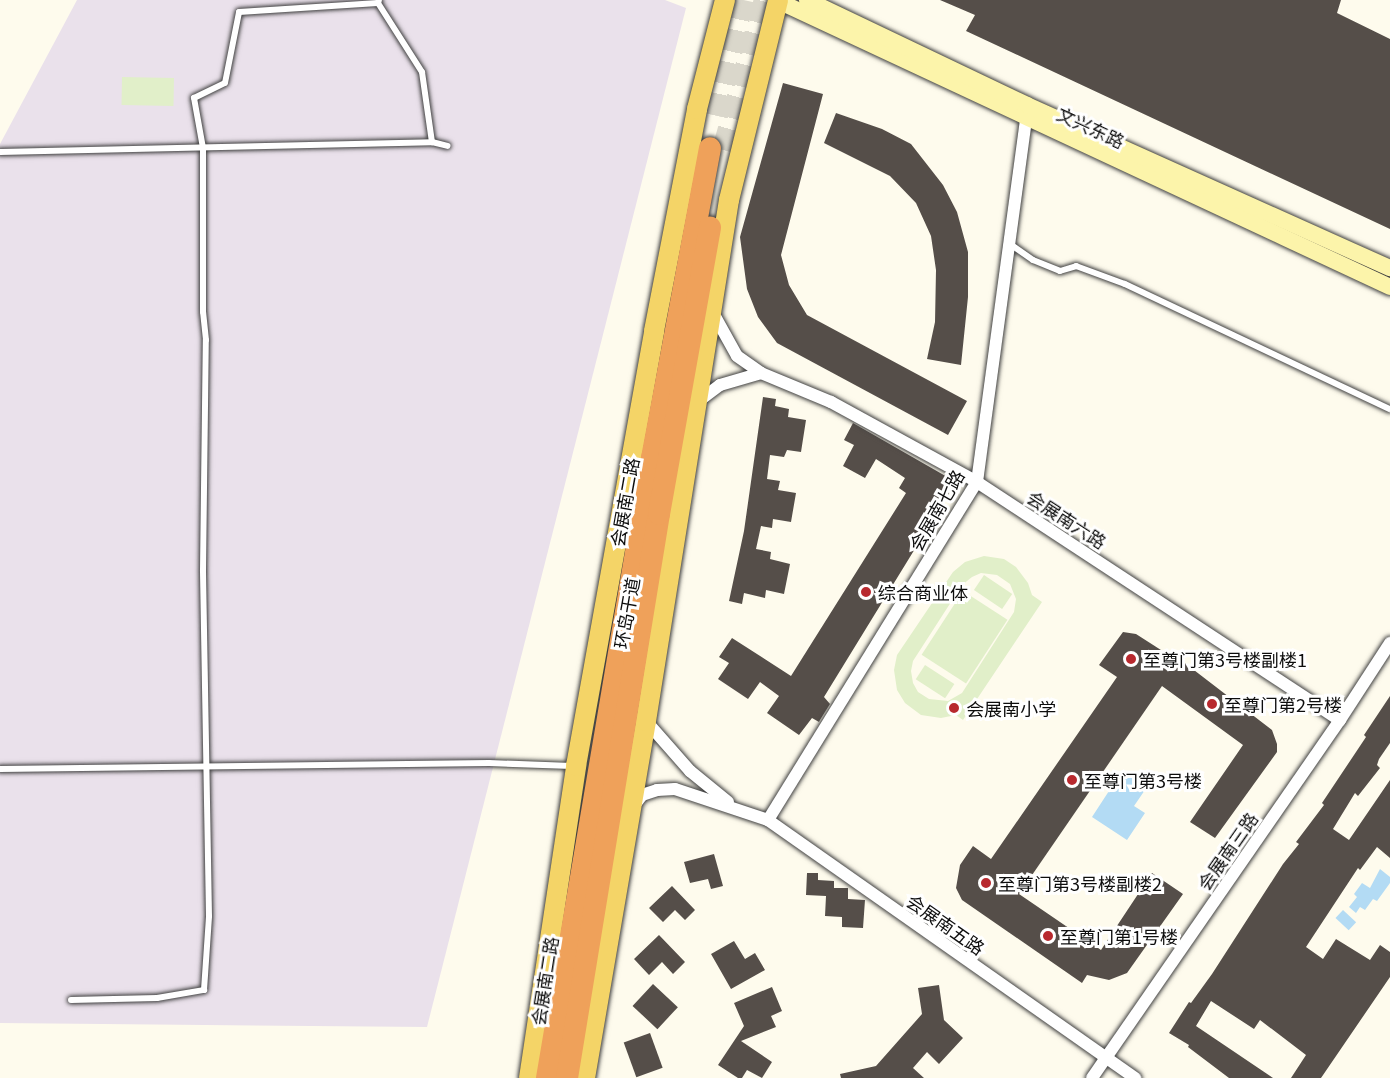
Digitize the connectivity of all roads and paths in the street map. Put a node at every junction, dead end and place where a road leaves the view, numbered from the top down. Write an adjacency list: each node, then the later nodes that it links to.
1 (725, 0): 21 (main road, 会展南二路)
2 (777, 0): 5 (main road, 文兴东路); 13 (main road)
3 (807, 0): 5 (main road, 文兴东路)
4 (379, 2): 6 (lane); 8 (lane)
5 (1026, 112): 10 (street, 会展南七路); 11 (main road, 文兴东路); 12 (main road, 文兴东路)
6 (432, 142): 7 (lane); 8 (lane)
7 (448, 146)
8 (203, 148): 9 (lane); 22 (lane)
9 (0, 152)
10 (1009, 243): 16 (lane); 17 (street, 会展南七路)
11 (1390, 268)
12 (1390, 287)
13 (711, 310): 14 (street, 会展南六路); 15 (main road)
14 (761, 373): 15 (street); 17 (street, 会展南六路)
15 (696, 402): 20 (main road)
16 (1390, 409)
17 (977, 482): 19 (street, 会展南六路); 26 (street, 会展南七路)
18 (1390, 643): 19 (street, 会展南三路)
19 (1340, 720): 28 (street, 会展南三路)
20 (646, 721): 24 (street); 25 (main road)
21 (576, 766): 22 (lane); 29 (main road, 会展南二路)
22 (205, 768): 23 (lane); 27 (lane)
23 (0, 769)
24 (733, 806): 25 (street); 26 (street, 会展南五路)
25 (631, 810): 32 (main road)
26 (768, 820): 28 (street, 会展南五路)
27 (71, 1000)
28 (1104, 1058): 33 (street, 会展南三路); 34 (street, 会展南五路)
29 (529, 1078)
30 (547, 1078): 31 (highway, 环岛干道)
31 (567, 1078)
32 (585, 1078)
33 (1092, 1078)
34 (1135, 1078)

